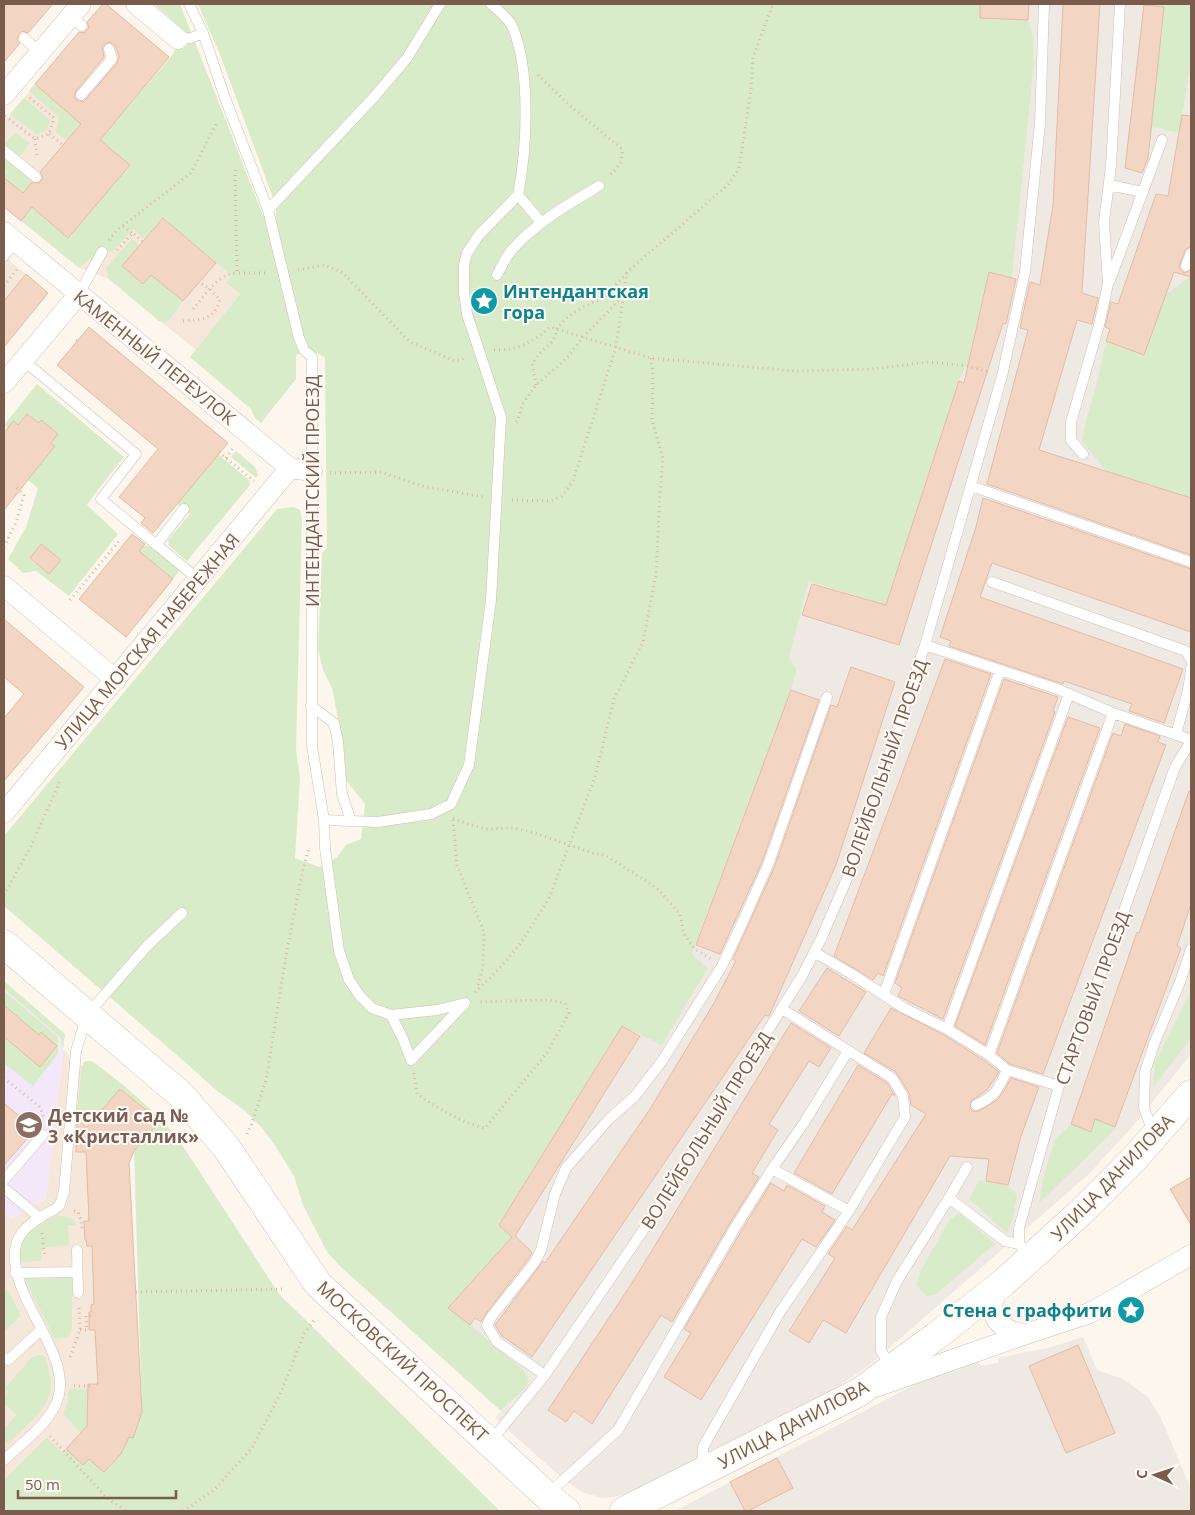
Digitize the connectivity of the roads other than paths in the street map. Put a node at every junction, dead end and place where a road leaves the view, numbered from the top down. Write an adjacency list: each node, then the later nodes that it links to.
1 (189, 4): 8 (lane, ИНТЕНДАНТСКИЙ ПРОЕЗД)
2 (440, 4): 22 (lane)
3 (491, 4): 21 (lane)
4 (1044, 4): 36 (lane, ВОЛЕЙБОЛЬНЫЙ ПРОЕЗД)
5 (1120, 4): 18 (lane)
6 (143, 6): 10 (street)
7 (78, 15): 12 (street)
8 (203, 33): 10 (lane); 22 (lane, ИНТЕНДАНТСКИЙ ПРОЕЗД)
9 (24, 38): 12 (lane)
10 (178, 39)
11 (109, 49): 14 (lane)
12 (40, 53): 13 (street)
13 (4, 95)
14 (81, 95)
15 (1162, 140): 20 (lane)
16 (4, 151): 17 (lane)
17 (36, 177)
18 (1109, 185): 20 (lane); 29 (lane)
19 (599, 186): 23 (lane)
20 (1143, 192): 29 (lane)
21 (518, 195): 23 (lane); 56 (lane)
22 (268, 210): 35 (lane, ИНТЕНДАНТСКИЙ ПРОЕЗД)
23 (542, 222): 28 (lane)
24 (8, 243): 30 (street, КАМЕННЫЙ ПЕРЕУЛОК)
25 (102, 252): 30 (lane)
26 (1191, 253): 27 (lane)
27 (1186, 266)
28 (497, 275)
29 (1108, 284): 33 (lane)
30 (79, 294): 31 (street); 34 (street, КАМЕННЫЙ ПЕРЕУЛОК)
31 (23, 360): 32 (street); 38 (lane)
32 (4, 383)
33 (1082, 454)
34 (290, 468): 35 (street); 40 (street, УЛИЦА МОРСКАЯ НАБЕРЕЖНАЯ)
35 (322, 472): 50 (lane, ИНТЕНДАНТСКИЙ ПРОЕЗД)
36 (971, 486): 39 (lane); 43 (lane, ВОЛЕЙБОЛЬНЫЙ ПРОЕЗД)
37 (184, 510): 38 (lane)
38 (156, 544): 40 (lane)
39 (1191, 562)
40 (198, 580): 47 (street, УЛИЦА МОРСКАЯ НАБЕРЕЖНАЯ)
41 (992, 582): 44 (lane)
42 (4, 588): 47 (street)
43 (925, 645): 46 (lane); 60 (lane, ВОЛЕЙБОЛЬНЫЙ ПРОЕЗД)
44 (1191, 660)
45 (1191, 668): 52 (lane)
46 (1000, 670): 48 (lane); 61 (lane)
47 (116, 680): 54 (street, УЛИЦА МОРСКАЯ НАБЕРЕЖНАЯ)
48 (1068, 694): 51 (lane); 65 (lane)
49 (827, 697): 92 (lane)
50 (311, 706): 55 (lane, ИНТЕНДАНТСКИЙ ПРОЕЗД); 56 (lane)
51 (1113, 713): 52 (lane); 67 (lane)
52 (1176, 735): 53 (lane)
53 (1191, 741): 69 (lane, СТАРТОВЫЙ ПРОЕЗД)
54 (4, 814)
55 (324, 820): 56 (lane); 64 (lane, ИНТЕНДАНТСКИЙ ПРОЕЗД)
56 (351, 821)
57 (182, 913): 63 (lane)
58 (4, 944): 63 (street, МОСКОВСКИЙ ПРОСПЕКТ)
59 (1191, 949): 73 (lane)
60 (814, 952): 61 (lane); 62 (lane, ВОЛЕЙБОЛЬНЫЙ ПРОЕЗД)
61 (884, 994): 65 (lane)
62 (782, 1009): 66 (lane); 92 (lane, ВОЛЕЙБОЛЬНЫЙ ПРОЕЗД)
63 (87, 1015): 80 (lane); 94 (street, МОСКОВСКИЙ ПРОСПЕКТ)
64 (391, 1015): 64 (lane)
65 (947, 1029): 67 (lane)
66 (848, 1050): 75 (lane); 79 (lane)
67 (989, 1055): 68 (lane)
68 (1007, 1070): 69 (lane); 71 (lane)
69 (1059, 1086): 82 (lane, СТАРТОВЫЙ ПРОЕЗД)
70 (1191, 1095): 73 (street, УЛИЦА ДАНИЛОВА)
71 (976, 1105)
72 (43, 1135): 76 (lane)
73 (1154, 1136): 82 (street, УЛИЦА ДАНИЛОВА)
74 (967, 1167): 78 (lane)
75 (772, 1169): 79 (lane); 97 (lane)
76 (4, 1180)
77 (4, 1188): 80 (lane)
78 (949, 1198): 82 (lane); 91 (lane)
79 (849, 1211): 96 (lane)
80 (40, 1218): 85 (lane)
81 (77, 1250): 84 (lane)
82 (1025, 1251): 86 (street, УЛИЦА ДАНИЛОВА)
83 (1191, 1255): 89 (street)
84 (77, 1272): 85 (lane); 87 (lane)
85 (16, 1273): 88 (lane)
86 (1004, 1282): 89 (street); 91 (street, УЛИЦА ДАНИЛОВА)
87 (78, 1293)
88 (42, 1329): 90 (lane); 95 (lane)
89 (1030, 1332): 93 (street)
90 (4, 1358)
91 (892, 1368): 93 (street, УЛИЦА ДАНИЛОВА)
92 (545, 1375): 94 (lane, ВОЛЕЙБОЛЬНЫЙ ПРОЕЗД)
93 (858, 1393): 96 (street, УЛИЦА ДАНИЛОВА)
94 (490, 1442): 97 (street, МОСКОВСКИЙ ПРОСПЕКТ)
95 (4, 1460)
96 (703, 1472): 98 (street, УЛИЦА ДАНИЛОВА)
97 (556, 1503)
98 (624, 1511)

